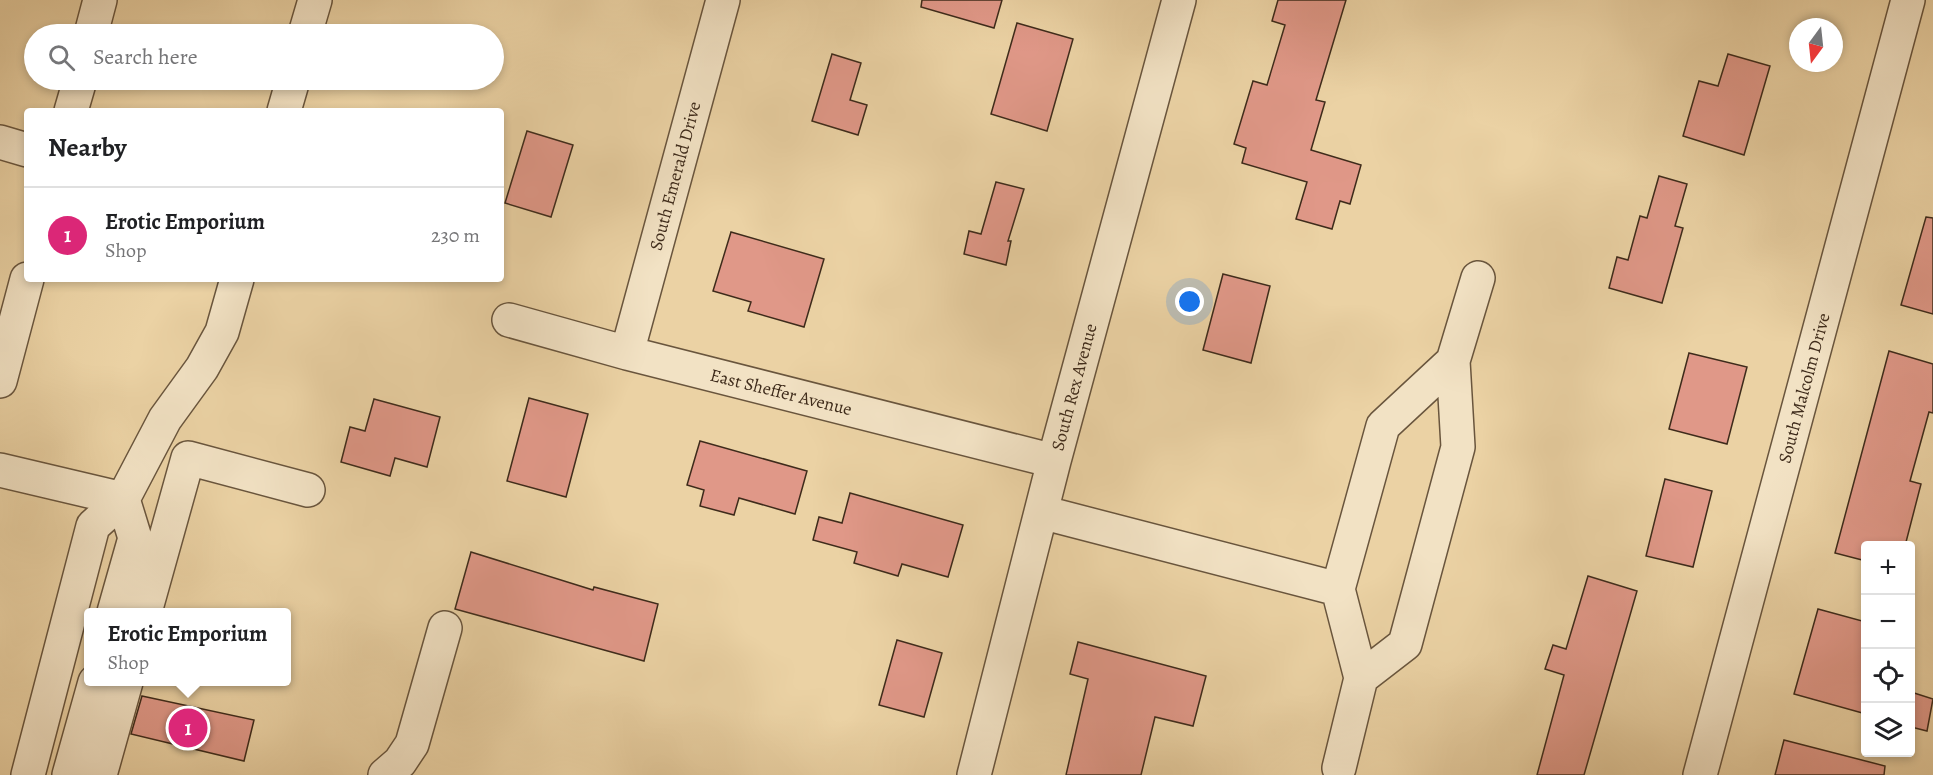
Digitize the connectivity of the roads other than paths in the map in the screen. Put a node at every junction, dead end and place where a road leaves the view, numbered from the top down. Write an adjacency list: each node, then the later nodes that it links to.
1 (100, 0): 6 (street)
2 (315, 0): 7 (street)
3 (723, 0): 18 (street, South Emerald Drive)
4 (1179, 0): 21 (street, South Rex Avenue)
5 (1908, 0): 39 (street, South Malcolm Drive)
6 (94, 24)
7 (308, 24)
8 (77, 90): 10 (street)
9 (290, 90): 11 (street)
10 (72, 108)
11 (285, 108)
12 (0, 142): 13 (street)
13 (24, 149)
14 (1478, 278): 19 (street)
15 (26, 282): 20 (street)
16 (236, 282): 24 (street)
17 (509, 320): 18 (street, East Sheffer Avenue)
18 (627, 353): 21 (street, East Sheffer Avenue)
19 (1452, 361): 26 (street); 30 (street)
20 (0, 381)
21 (1054, 461): 25 (street, South Rex Avenue)
22 (0, 470): 24 (street)
23 (308, 490): 28 (street)
24 (123, 499): 27 (street); 34 (street)
25 (1041, 512): 26 (street); 38 (street, South Rex Avenue)
26 (1338, 589): 30 (street)
27 (115, 608)
28 (146, 608)
29 (445, 628): 37 (street)
30 (1361, 678): 33 (street)
31 (94, 686): 35 (street)
32 (125, 686): 36 (street)
33 (1340, 768)
34 (28, 775)
35 (69, 775)
36 (100, 775)
37 (385, 775)
38 (974, 775)
39 (1700, 775)

